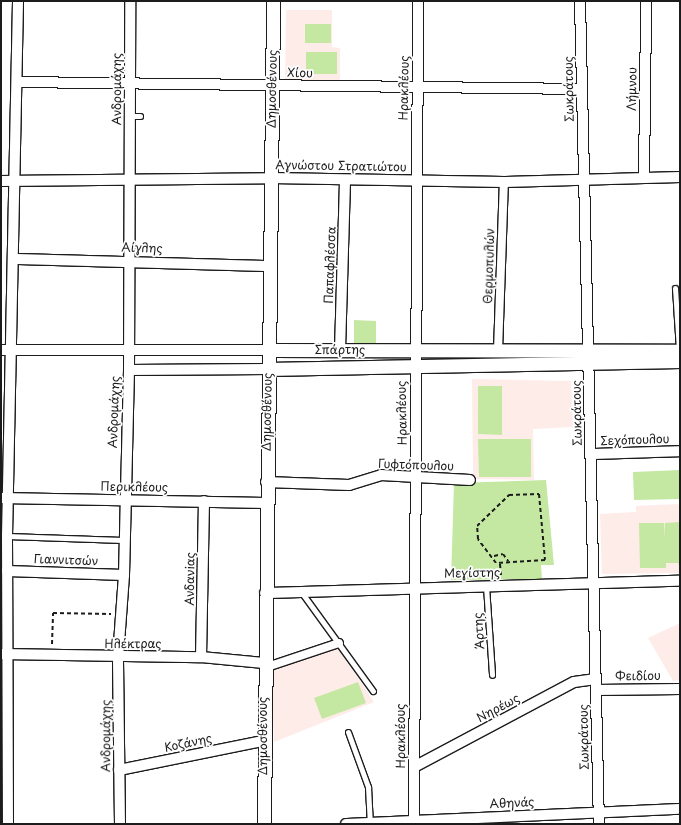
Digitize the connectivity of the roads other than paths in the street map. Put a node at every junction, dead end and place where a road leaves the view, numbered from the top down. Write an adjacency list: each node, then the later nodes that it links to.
1 (18, 1): 7 (street)
2 (130, 1): 8 (street, Ανδρομάχης)
3 (273, 1): 9 (street, Δημοσθένους)
4 (418, 1): 10 (street, Ηρακλέους)
5 (580, 1): 11 (street, Σωκράτους)
6 (646, 1): 12 (street, Λήμνου)
7 (18, 82): 8 (street, Χίου); 20 (street)
8 (131, 85): 9 (street, Χίου); 15 (street, Ανδρομάχης)
9 (272, 85): 10 (street, Χίου); 14 (street, Δημοσθένους)
10 (418, 87): 11 (street, Χίου); 17 (street, Ηρακλέους)
11 (582, 88): 18 (street, Σωκράτους)
12 (644, 177): 13 (street, Αγνώστου Στρατιώτου); 18 (street, Αγνώστου Στρατιώτου)
13 (680, 177)
14 (271, 178): 15 (street, Αγνώστου Στρατιώτου); 16 (street, Αγνώστου Στρατιώτου); 24 (street, Δημοσθένους)
15 (129, 179): 20 (street, Αγνώστου Στρατιώτου); 23 (street, Ανδρομάχης)
16 (345, 180): 17 (street, Αγνώστου Στρατιώτου); 29 (street, Παπαφλέσσα)
17 (416, 180): 21 (street, Αγνώστου Στρατιώτου); 30 (street, Ηρακλέους)
18 (583, 180): 21 (street, Αγνώστου Στρατιώτου); 33 (street, Σωκράτους)
19 (1, 181): 20 (street, Αγνώστου Στρατιώτου)
20 (16, 182): 22 (street)
21 (504, 182): 31 (street, Θερμοπυλών)
22 (14, 259): 23 (street, Αίγλης); 26 (street)
23 (130, 260): 24 (street, Αίγλης); 27 (street, Ανδρομάχης)
24 (269, 266): 28 (street, Δημοσθένους)
25 (675, 288): 32 (lane)
26 (6, 350): 27 (street, Σπάρτης); 42 (street)
27 (129, 350): 28 (street, Σπάρτης); 36 (street, Ανδρομάχης)
28 (267, 350): 29 (street, Σπάρτης); 35 (street, Δημοσθένους)
29 (340, 350): 30 (street, Σπάρτης)
30 (414, 350): 31 (street, Σπάρτης); 34 (street, Ηρακλέους)
31 (498, 351): 33 (street, Σπάρτης)
32 (680, 355): 33 (street, Σπάρτης)
33 (588, 357): 34 (street, Σπάρτης); 38 (street, Σωκράτους)
34 (414, 366): 35 (street, Σπάρτης); 39 (street, Ηρακλέους)
35 (267, 369): 36 (street, Σπάρτης); 41 (street, Δημοσθένους)
36 (129, 370): 43 (street, Ανδρομάχης)
37 (680, 451): 38 (street, Σεχόπουλου)
38 (590, 454): 51 (street, Σωκράτους)
39 (417, 477): 40 (street, Γυφτόπουλου); 41 (street, Γυφτόπουλου); 53 (street, Ηρακλέους)
40 (470, 480)
41 (266, 482): 45 (street, Δημοσθένους)
42 (4, 498): 43 (street, Περικλέους); 46 (street)
43 (124, 500): 44 (street, Περικλέους); 47 (street, Ανδρομάχης)
44 (204, 501): 45 (street, Περικλέους); 58 (street, Ανδανiας)
45 (266, 503): 55 (street, Δημοσθένους)
46 (7, 536): 47 (lane); 48 (street)
47 (123, 540): 49 (street, Ανδρομάχης)
48 (7, 571): 49 (street, Γιαννιτσών); 57 (street)
49 (124, 575): 59 (street, Ανδρομάχης)
50 (680, 581): 51 (street, Μεγίστης)
51 (594, 582): 52 (street, Μεγίστης); 62 (street, Σωκράτους)
52 (486, 586): 53 (street, Μεγίστης); 61 (lane, Άρτης)
53 (415, 587): 54 (street, Μεγίστης); 69 (street, Ηρακλέους)
54 (302, 592): 55 (street, Μεγίστης); 56 (lane)
55 (265, 593): 60 (street, Δημοσθένους)
56 (339, 643): 60 (street); 65 (lane)
57 (4, 654): 59 (street, Ηλέκτρας); 68 (street)
58 (201, 656): 59 (street, Ηλέκτρας); 60 (street, Ηλέκτρας)
59 (118, 657): 70 (street, Ανδρομάχης)
60 (264, 666): 67 (street, Δημοσθένους)
61 (492, 675)
62 (596, 679): 64 (street, Σωκράτους); 69 (street, Νηρέως)
63 (680, 689): 64 (street, Φειδίου)
64 (596, 690): 72 (street, Σωκράτους)
65 (372, 691)
66 (348, 732): 73 (lane)
67 (263, 741): 70 (street, Κοζάνης); 77 (street, Δημοσθένους)
68 (5, 743): 75 (street)
69 (414, 766): 74 (street, Ηρακλέους)
70 (118, 770): 76 (street, Ανδρομάχης)
71 (680, 809): 72 (street, Αθηνάς)
72 (599, 812): 74 (street, Αθηνάς); 79 (street, Σωκράτους)
73 (370, 823): 74 (street, Αθηνάς); 78 (street, Αθηνάς)
74 (413, 823)
75 (8, 824)
76 (120, 824)
77 (264, 824)
78 (346, 824)
79 (599, 824)

